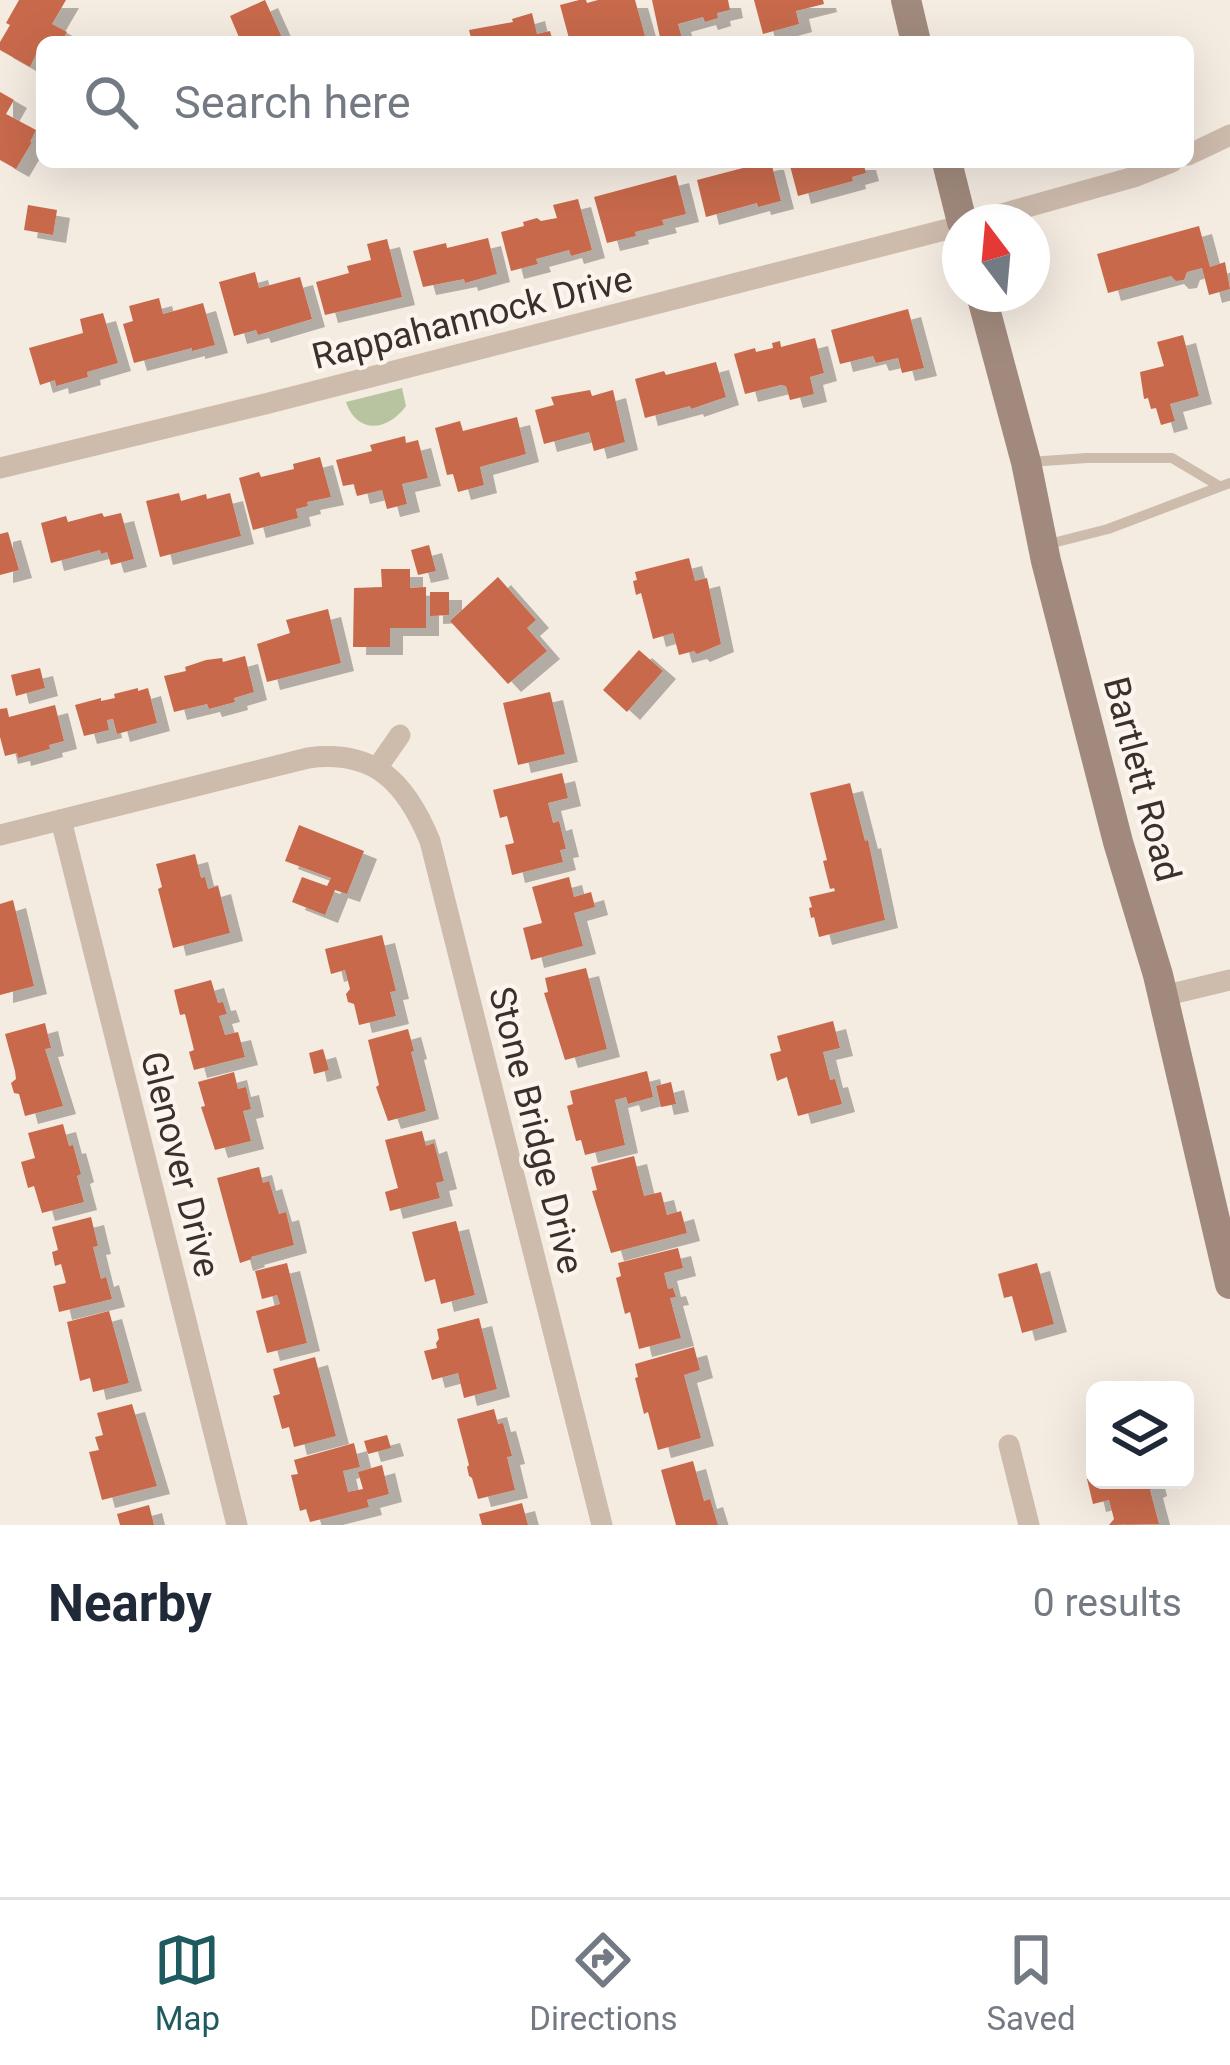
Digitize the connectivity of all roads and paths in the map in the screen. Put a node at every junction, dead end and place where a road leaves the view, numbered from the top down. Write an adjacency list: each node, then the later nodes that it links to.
1 (906, 0): 2 (main road)
2 (915, 36)
3 (1230, 135): 4 (street)
4 (1194, 152)
5 (948, 168): 7 (main road)
6 (1157, 168): 8 (street)
7 (956, 204)
8 (1037, 204)
9 (942, 229): 12 (street, Rappahannock Drive)
10 (986, 312): 11 (main road, Bartlett Road)
11 (1026, 462): 13 (lane); 14 (main road, Bartlett Road)
12 (0, 468)
13 (1225, 485): 14 (lane)
14 (1042, 546): 20 (main road, Bartlett Road)
15 (400, 735): 16 (street)
16 (377, 769): 17 (street); 24 (street, Stone Bridge Drive)
17 (61, 820): 18 (street); 23 (street, Glenover Drive)
18 (0, 835)
19 (1230, 980): 20 (street)
20 (1163, 997): 21 (main road, Bartlett Road)
21 (1230, 1284)
22 (1009, 1445): 25 (street)
23 (237, 1525)
24 (602, 1525)
25 (1029, 1525)

